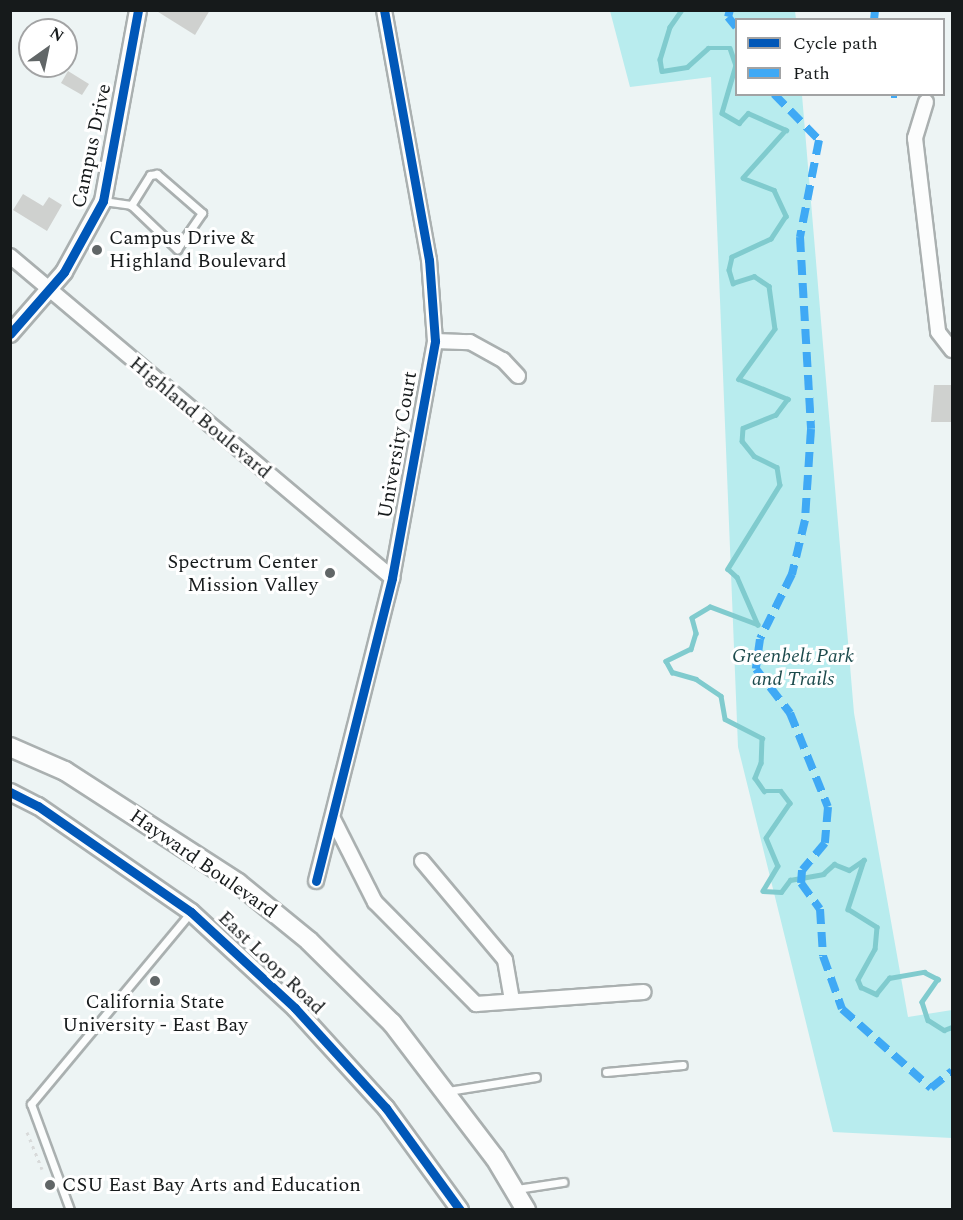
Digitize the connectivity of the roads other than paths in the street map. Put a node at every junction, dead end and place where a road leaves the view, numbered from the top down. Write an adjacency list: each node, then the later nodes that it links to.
1 (138, 10): 4 (street, Campus Drive)
2 (384, 10): 9 (street, University Court)
3 (926, 102): 10 (street)
4 (103, 201): 5 (lane); 7 (street, Campus Drive)
5 (131, 205): 5 (lane)
6 (10, 256): 7 (street, Highland Boulevard)
7 (50, 291): 8 (street, Campus Drive); 12 (street, Highland Boulevard)
8 (10, 333)
9 (435, 341): 11 (street); 12 (street, University Court)
10 (952, 350)
11 (518, 376)
12 (392, 578): 15 (street, University Court)
13 (10, 747): 24 (main road, Hayward Boulevard)
14 (10, 792): 18 (street, East Loop Road)
15 (333, 819): 17 (street, University Court); 20 (street)
16 (422, 861): 20 (street)
17 (316, 881)
18 (191, 912): 27 (lane); 28 (street, East Loop Road)
19 (644, 992): 20 (street)
20 (512, 1000)
21 (683, 1065): 22 (lane)
22 (606, 1072)
23 (536, 1077): 24 (lane)
24 (445, 1091): 26 (main road, Hayward Boulevard)
25 (563, 1182): 26 (lane)
26 (514, 1190): 29 (main road, Hayward Boulevard)
27 (70, 1209)
28 (460, 1209)
29 (526, 1209)

